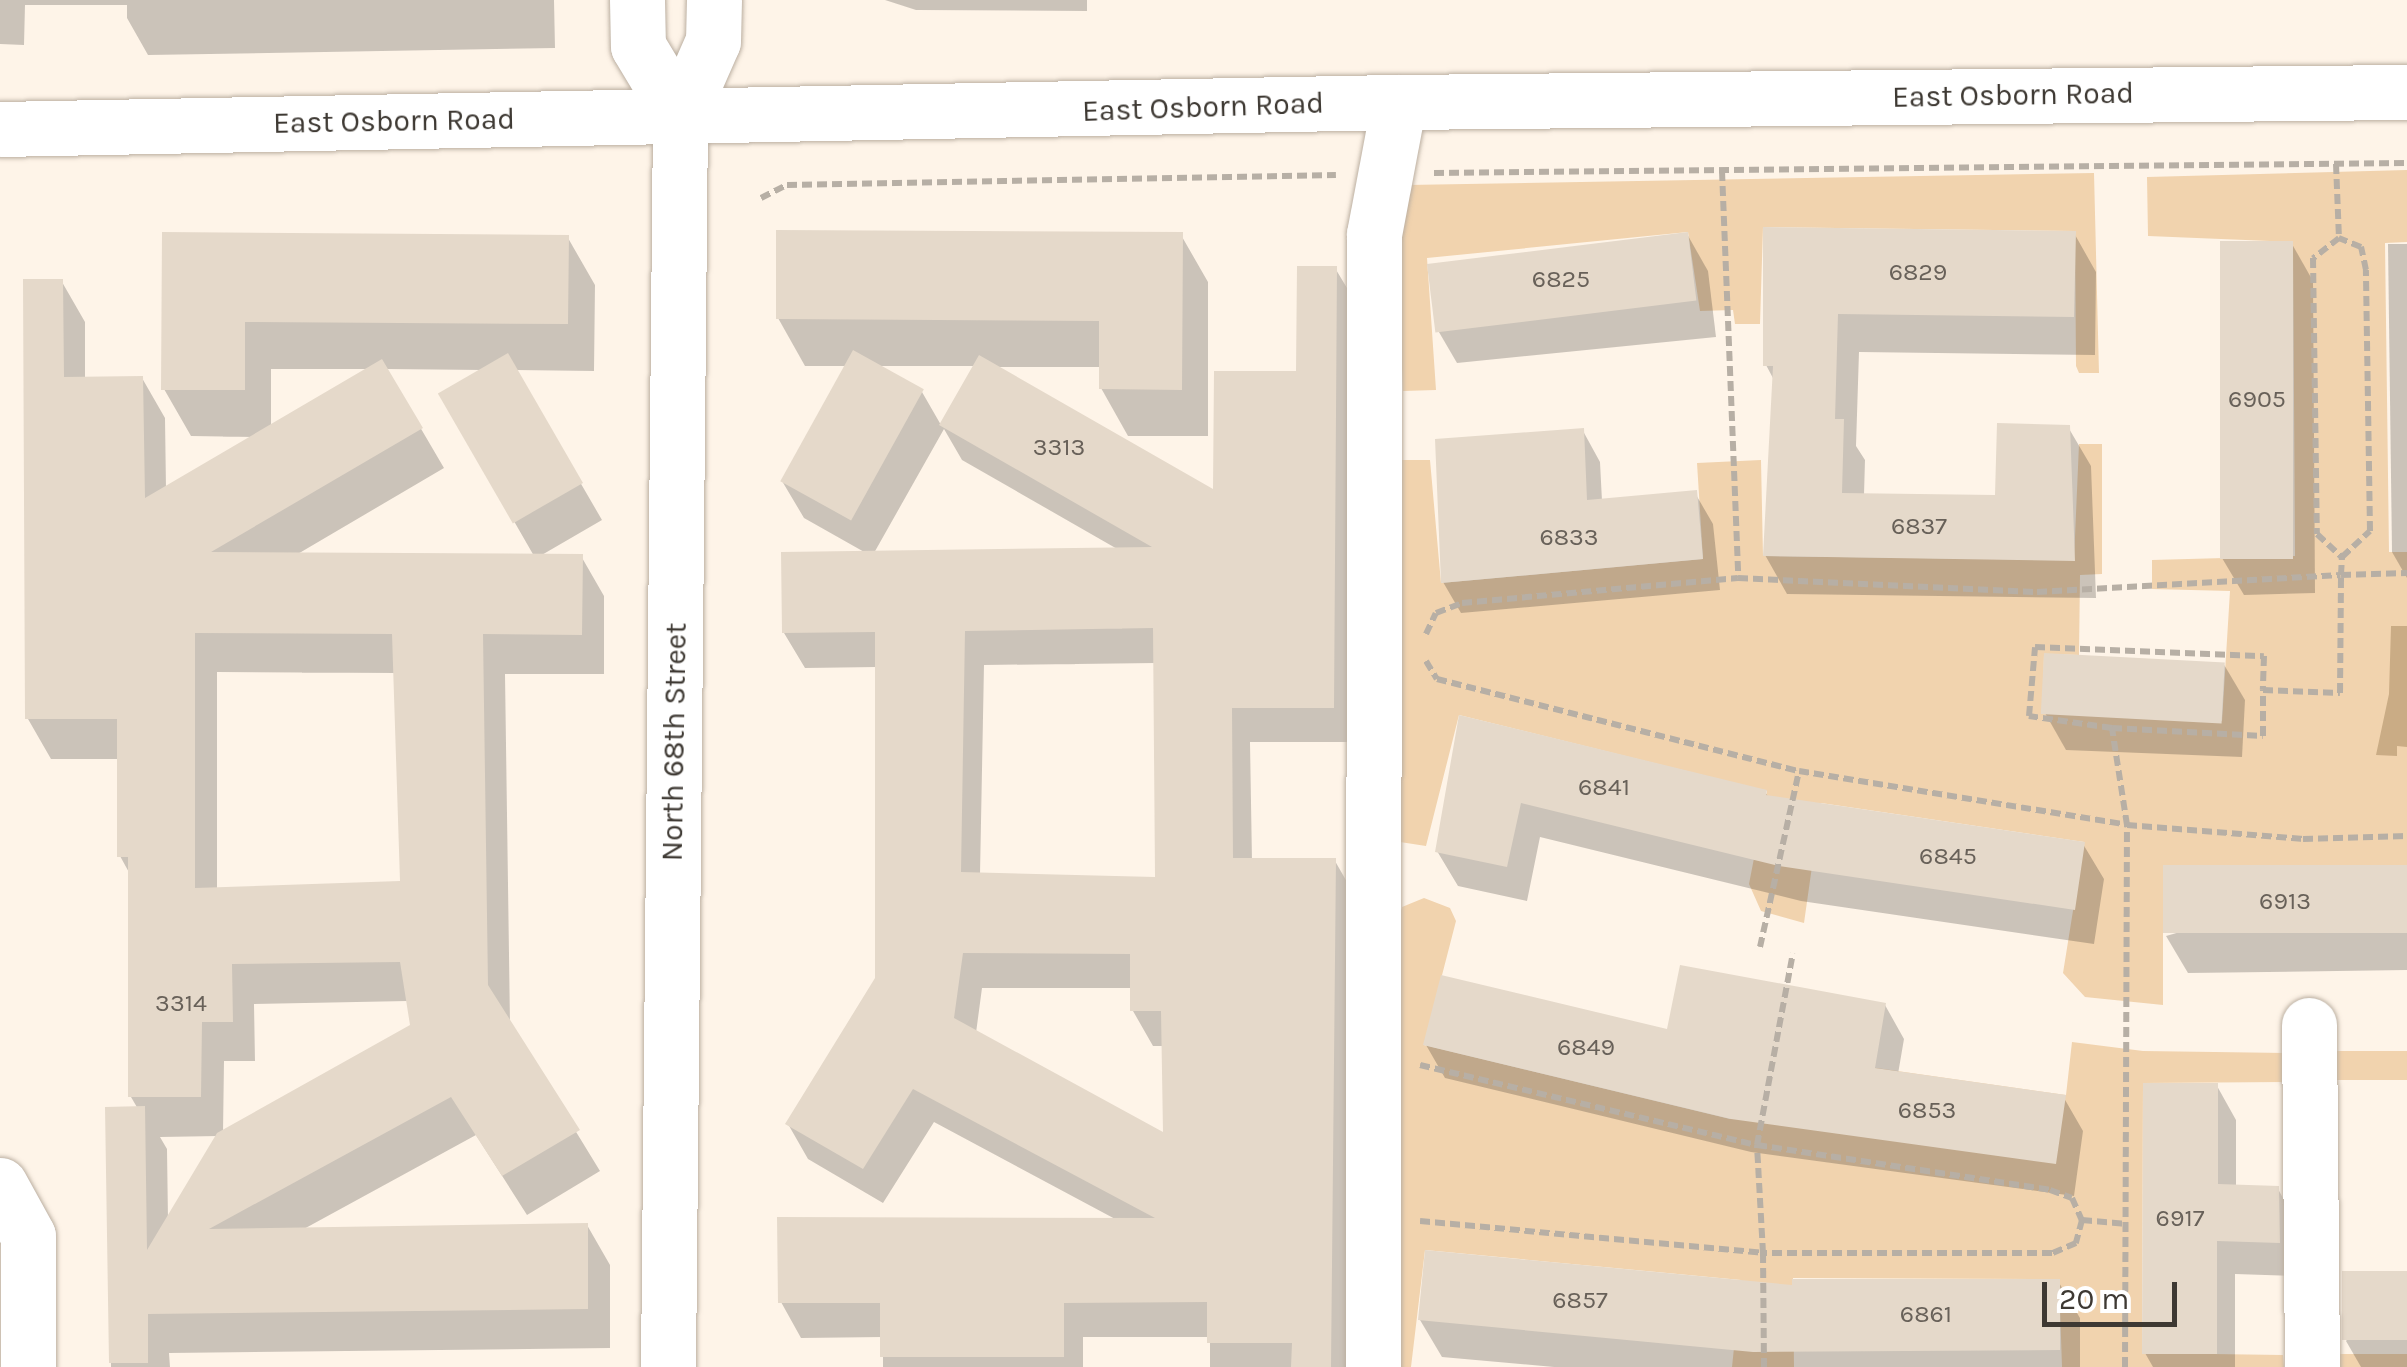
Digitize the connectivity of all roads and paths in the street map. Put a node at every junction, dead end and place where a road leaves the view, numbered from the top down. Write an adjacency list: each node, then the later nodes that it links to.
1 (638, 0): 5 (main road)
2 (714, 0): 5 (main road, North 68th Street)
3 (2407, 92): 4 (main road, East Osborn Road)
4 (1399, 102): 5 (main road, East Osborn Road); 10 (main road)
5 (680, 116): 6 (main road, East Osborn Road); 33 (main road, North 68th Street)
6 (0, 129)
7 (2407, 163): 8 (path)
8 (2336, 164): 9 (path); 12 (path)
9 (1722, 172): 10 (path); 16 (path)
10 (1386, 174): 11 (path); 25 (main road)
11 (761, 198)
12 (2339, 238): 13 (path); 13 (path)
13 (2342, 557): 15 (path)
14 (2407, 573): 15 (path)
15 (2340, 575): 16 (path); 17 (path)
16 (1738, 578): 19 (path)
17 (2263, 690): 18 (path); 18 (path)
18 (2112, 728): 20 (path)
19 (1798, 771): 20 (path); 22 (path)
20 (2127, 825): 21 (path); 30 (path)
21 (2407, 836)
22 (1760, 947)
23 (1793, 952): 26 (path)
24 (2309, 1025): 37 (main road)
25 (1376, 1054): 26 (path); 28 (main road)
26 (1757, 1145): 29 (path); 31 (path)
27 (0, 1185): 32 (main road)
28 (1376, 1217): 31 (path); 34 (main road)
29 (2082, 1220): 30 (path); 31 (path)
30 (2126, 1224): 36 (path)
31 (1763, 1254): 35 (path)
32 (28, 1367)
33 (668, 1367)
34 (1373, 1367)
35 (1764, 1367)
36 (2125, 1367)
37 (2312, 1367)

